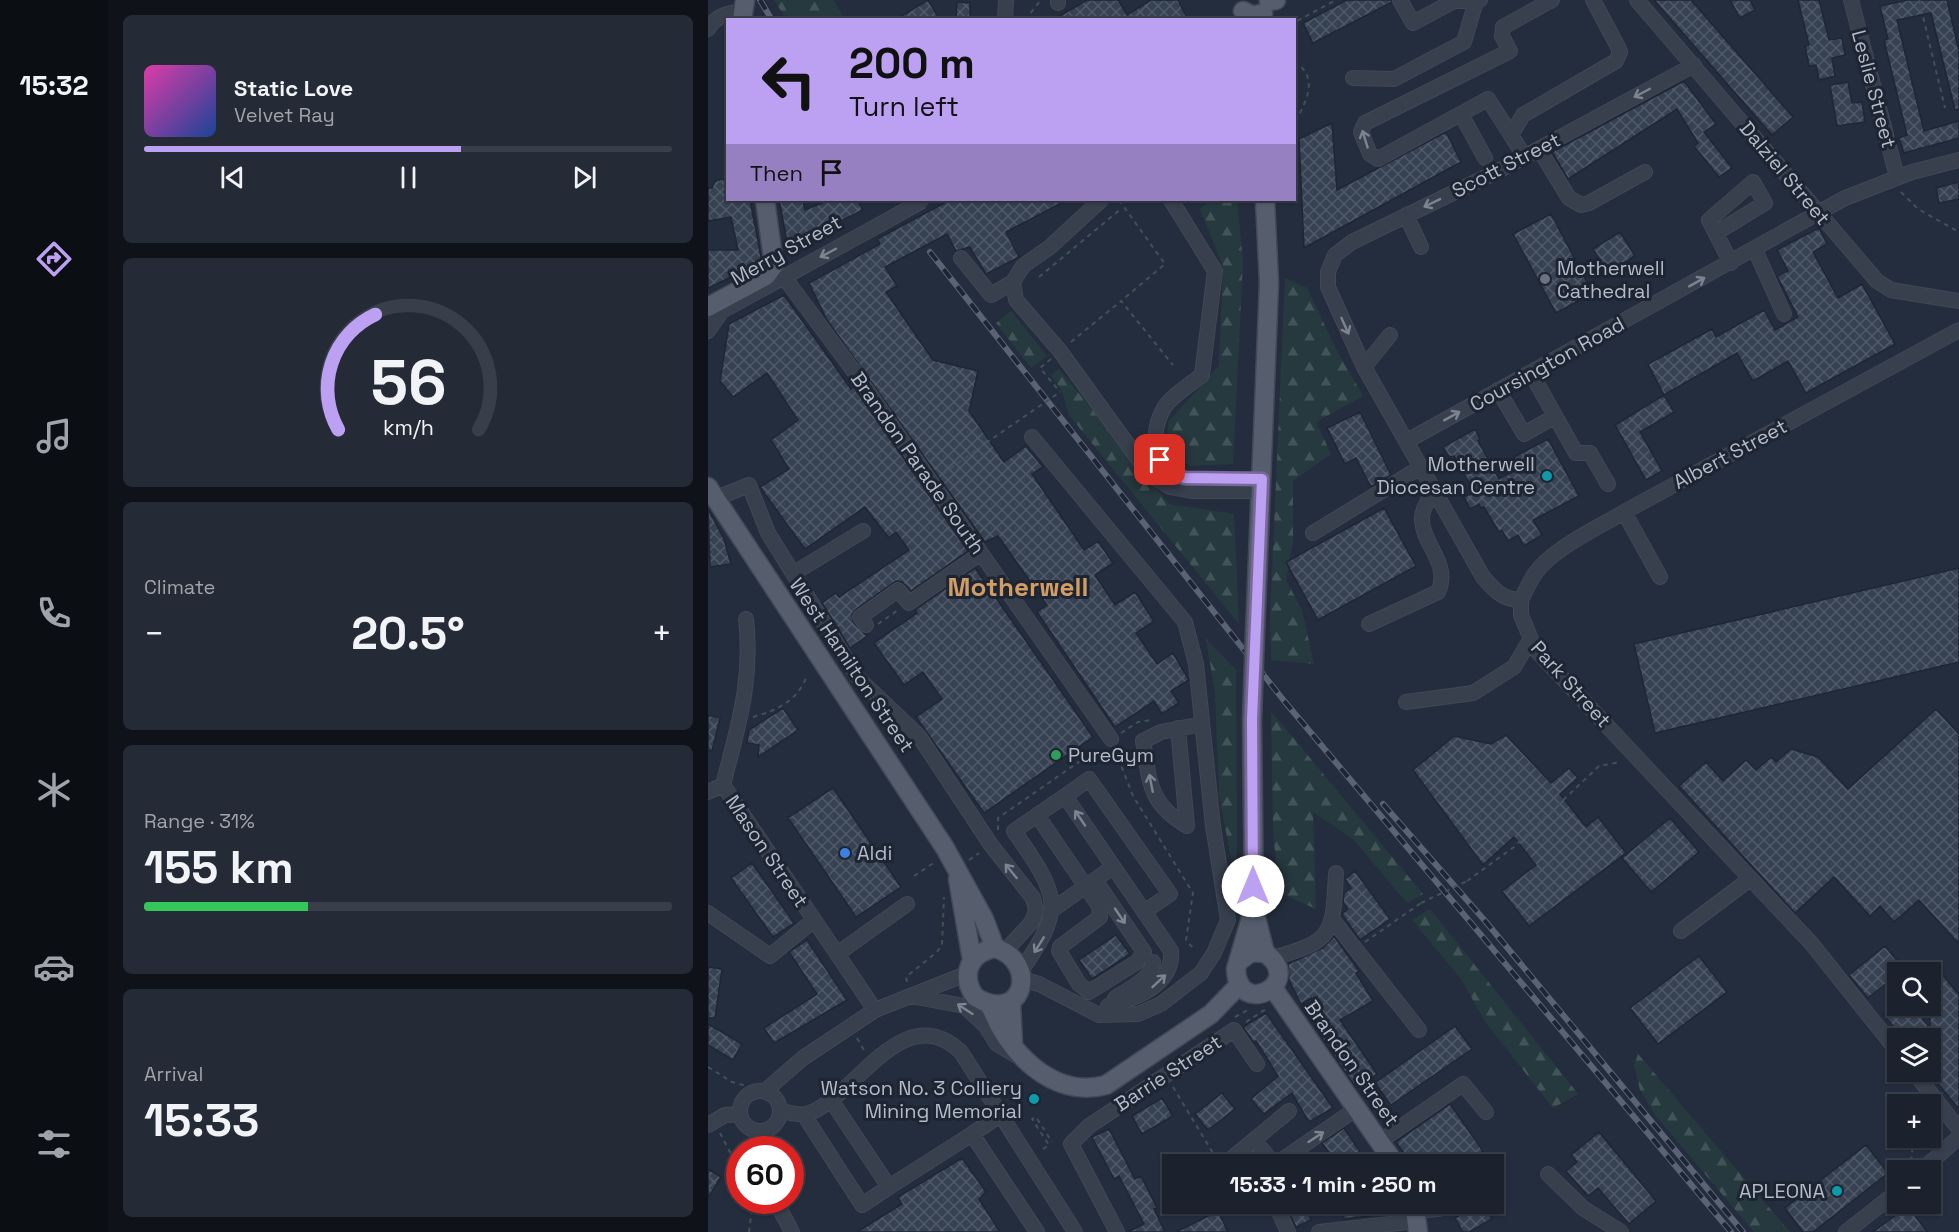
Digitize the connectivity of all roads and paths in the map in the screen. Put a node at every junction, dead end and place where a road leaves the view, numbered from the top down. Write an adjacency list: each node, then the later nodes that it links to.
1 (1006, 0): 14 (street)
2 (1041, 0): 15 (path)
3 (1336, 0): 16 (path)
4 (1400, 0): 5 (street)
5 (1478, 0): 20 (street)
6 (1552, 0): 22 (street, one-way to 6)
7 (1593, 0): 24 (street)
8 (1637, 0): 19 (street, Dalziel Street)
9 (1851, 0): 30 (street, Leslie Street)
10 (1919, 0): 21 (path)
11 (1267, 7): 13 (main road)
12 (744, 10): 17 (street)
13 (1242, 10)
14 (1005, 18)
15 (1026, 18)
16 (1296, 24)
17 (708, 29)
18 (1296, 64): 23 (path)
19 (1694, 65): 25 (street, Scott Street, one-way to 25); 38 (street, Dalziel Street)
20 (1353, 78)
21 (1945, 108)
22 (1461, 114): 24 (street); 27 (street)
23 (1296, 120)
24 (1511, 135): 26 (street)
25 (1539, 149): 26 (street, Scott Street); 29 (street)
26 (1524, 156): 39 (street, Scott Street, one-way to 39)
27 (1485, 158)
28 (1959, 160): 30 (street, Coursington Road)
29 (1646, 172)
30 (1897, 177): 38 (street, Coursington Road); 40 (path)
31 (765, 201): 51 (main road)
32 (922, 201): 46 (street, Merry Street, one-way to 46, bridge)
33 (1100, 201): 48 (street)
34 (1120, 201): 37 (path)
35 (1172, 201): 67 (street)
36 (1266, 201): 67 (main road)
37 (1123, 207): 47 (path); 49 (path)
38 (1818, 213): 43 (street, Coursington Road); 50 (street, Dalziel Street)
39 (1406, 215): 42 (street); 58 (street, Scott Street, one-way to 58)
40 (1959, 232)
41 (1716, 233): 45 (street)
42 (1421, 247)
43 (1755, 250): 45 (street, Coursington Road); 52 (street)
44 (961, 258): 48 (street)
45 (1731, 262): 59 (street, Coursington Road, one-way to 45)
46 (784, 277): 53 (street, Merry Street); 73 (street, Brandon Parade South)
47 (1039, 277)
48 (1013, 282): 56 (street)
49 (1121, 301): 56 (path); 57 (path)
50 (1959, 301)
51 (708, 307)
52 (1784, 314)
53 (708, 331)
54 (1390, 335): 58 (street)
55 (1956, 336): 70 (street, Albert Street)
56 (1060, 351): 65 (path, bridge); 67 (street)
57 (1173, 365)
58 (1364, 367): 63 (street)
59 (1531, 373): 60 (street, Coursington Road); 61 (street)
60 (1498, 390): 61 (street); 63 (street, Coursington Road, one-way to 60)
61 (1554, 417): 66 (street)
62 (1032, 437): 85 (street)
63 (1407, 441): 64 (street)
64 (1421, 467): 68 (street); 72 (street)
65 (942, 474)
66 (1608, 484)
67 (1261, 485): 103 (main road, bridge)
68 (1435, 492): 76 (street); 79 (street)
69 (711, 493): 74 (street); 93 (main road, West Hamilton Street)
70 (1624, 512): 75 (street); 76 (street, Albert Street)
71 (863, 531): 74 (street)
72 (1314, 533)
73 (981, 553): 80 (street); 87 (street, Brandon Parade South)
74 (794, 573): 111 (street, one-way to 74)
75 (1660, 577)
76 (1521, 600): 81 (street, Park Street)
77 (902, 608): 80 (path)
78 (746, 619): 84 (street, Mason Street)
79 (1368, 624)
80 (868, 627)
81 (1530, 640): 83 (street); 88 (street, Park Street)
82 (806, 678): 84 (path)
83 (1406, 702)
84 (740, 720): 89 (street, Mason Street)
85 (1203, 724): 86 (street); 124 (street)
86 (1178, 728): 86 (street, one-way to 86)
87 (1111, 739): 109 (path)
88 (1638, 759): 98 (street, Park Street); 110 (path, bridge)
89 (723, 785): 90 (street); 107 (street, Mason Street)
90 (708, 792)
91 (1065, 796): 92 (street); 94 (street, one-way to 91); 104 (street)
92 (1037, 815): 99 (street); 102 (street)
93 (945, 848): 95 (main road, West Hamilton Street); 97 (path)
94 (1113, 867): 99 (street); 104 (street)
95 (957, 869): 111 (main road, West Hamilton Street); 116 (main road, West Hamilton Street)
96 (1336, 873): 106 (street)
97 (914, 876)
98 (1750, 879): 108 (street); 128 (street, Park Street)
99 (1090, 883): 99 (street, one-way to 99); 102 (street)
100 (944, 887): 119 (path)
101 (907, 904): 112 (street)
102 (1052, 910): 117 (street, one-way to 117)
103 (1254, 910): 113 (main road); 115 (main road)
104 (1144, 912): 124 (street, one-way to 104)
105 (708, 913): 107 (street)
106 (1332, 919): 110 (street); 113 (street)
107 (814, 920): 112 (street, Mason Street)
108 (1682, 931)
109 (1192, 948)
110 (1355, 948): 127 (street)
111 (1000, 950): 116 (main road); 117 (main road)
112 (837, 954): 123 (street, Mason Street)
113 (1269, 955): 115 (main road); 120 (main road)
114 (1153, 962): 124 (street)
115 (1238, 962): 118 (main road)
116 (969, 967): 119 (street); 122 (main road)
117 (1021, 975): 121 (main road); 124 (street)
118 (1239, 985): 120 (main road); 130 (main road)
119 (909, 996): 123 (street); 130 (street, one-way to 119)
120 (1273, 999): 125 (path); 125 (path); 138 (main road, Brandon Street)
121 (1011, 1003): 122 (main road); 129 (main road)
122 (990, 1004): 129 (main road)
123 (875, 1010): 126 (street)
124 (1103, 1010)
125 (1235, 1023): 132 (street, Barrie Street); 134 (street, Barrie Street)
126 (851, 1026): 131 (path); 136 (street)
127 (1419, 1030)
128 (1887, 1038)
129 (1013, 1043): 130 (main road)
130 (1024, 1060)
131 (870, 1062): 137 (street); 143 (street)
132 (1257, 1064)
133 (708, 1067): 136 (path)
134 (1165, 1074): 156 (path); 173 (street, Barrie Street)
135 (1922, 1082): 146 (street)
136 (765, 1091): 139 (street); 142 (street)
137 (831, 1100): 144 (street); 163 (street)
138 (1356, 1109): 153 (main road, Brandon Street); 159 (street, one-way to 138)
139 (780, 1111): 144 (street); 147 (street)
140 (1289, 1111): 151 (street)
141 (1486, 1112): 153 (street)
142 (740, 1113): 145 (street); 147 (street)
143 (1002, 1114): 148 (street); 172 (street)
144 (804, 1115): 163 (street)
145 (711, 1123): 154 (path)
146 (1959, 1129)
147 (758, 1131): 149 (street)
148 (972, 1134): 163 (street); 171 (street)
149 (758, 1136)
150 (1959, 1137): 161 (street)
151 (1254, 1140): 157 (street); 158 (street)
152 (1052, 1142): 155 (path)
153 (1379, 1142): 160 (main road, Brandon Street)
154 (726, 1148)
155 (1043, 1149)
156 (1216, 1154)
157 (1238, 1154)
158 (1266, 1154)
159 (1290, 1154)
160 (1388, 1154)
161 (1933, 1160)
162 (1548, 1174): 176 (street)
163 (889, 1188)
164 (1887, 1200): 177 (street)
165 (751, 1214): 169 (path)
166 (782, 1214): 170 (street)
167 (1280, 1214): 174 (street)
168 (1416, 1217): 175 (street)
169 (749, 1232)
170 (792, 1232)
171 (1037, 1232)
172 (1075, 1232)
173 (1117, 1232)
174 (1288, 1232)
175 (1319, 1232)
176 (1621, 1232)
177 (1846, 1232)

